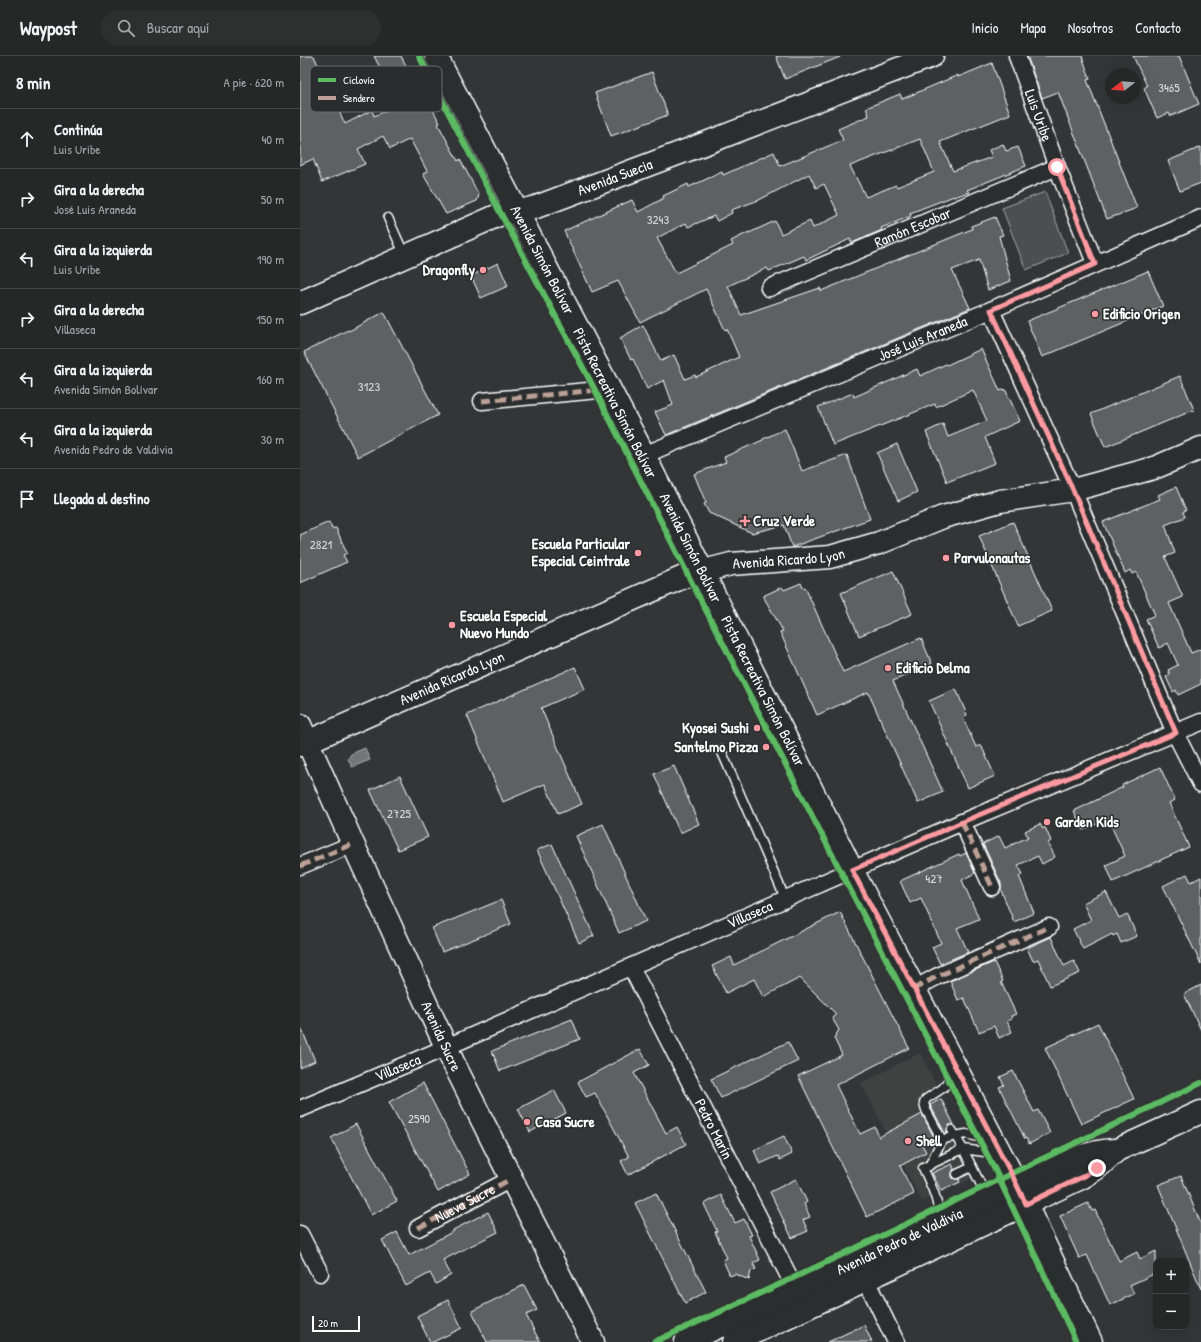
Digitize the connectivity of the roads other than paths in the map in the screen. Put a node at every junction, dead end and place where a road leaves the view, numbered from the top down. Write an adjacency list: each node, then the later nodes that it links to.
1 (436, 56): 4 (street, Avenida Simón Bolívar)
2 (932, 56): 7 (street, Avenida Suecia)
3 (1017, 56): 6 (street, Luis Uribe)
4 (441, 66)
5 (442, 68): 7 (street, Avenida Simón Bolívar)
6 (1057, 167): 11 (street, Luis Uribe); 12 (street, Ramón Escobar)
7 (517, 212): 10 (street, Avenida Suecia); 15 (street, Avenida Simón Bolívar)
8 (388, 218): 10 (lane)
9 (1201, 218): 11 (street, José Luis Araneda)
10 (405, 257): 13 (street, Avenida Suecia)
11 (1095, 264): 14 (street, José Luis Araneda)
12 (769, 288)
13 (300, 303)
14 (991, 310): 18 (street, José Luis Araneda); 19 (street)
15 (609, 389): 16 (street); 18 (street, Avenida Simón Bolívar)
16 (482, 401)
17 (1201, 448): 19 (street, Avenida Ricardo Lyon)
18 (644, 455): 20 (street, Avenida Simón Bolívar)
19 (1073, 490): 20 (street, Avenida Ricardo Lyon); 22 (street)
20 (702, 571): 23 (street, Avenida Ricardo Lyon); 29 (street, Avenida Simón Bolívar)
21 (1201, 722): 22 (street, Villaseca)
22 (1176, 733): 25 (street); 26 (street, Villaseca)
23 (302, 737): 27 (street, Avenida Sucre)
24 (721, 750): 31 (lane)
25 (1201, 784)
26 (962, 822): 29 (street, Villaseca); 30 (street)
27 (353, 844): 28 (street); 35 (street, Avenida Sucre)
28 (300, 866)
29 (852, 870): 31 (street, Villaseca); 34 (street, Avenida Simón Bolívar)
30 (992, 887)
31 (785, 898): 33 (street, Villaseca)
32 (1049, 927): 34 (street)
33 (631, 967): 35 (street, Villaseca); 54 (street, Pedro Marín)
34 (914, 989): 36 (street, Avenida Simón Bolívar)
35 (446, 1047): 37 (street, Villaseca); 46 (street, Avenida Sucre)
36 (956, 1068): 40 (lane); 41 (street, Avenida Simón Bolívar)
37 (300, 1108)
38 (1201, 1112): 47 (street, Avenida Pedro de Valdivia)
39 (953, 1133): 40 (lane); 41 (lane); 42 (lane)
40 (942, 1140): 43 (lane)
41 (997, 1147): 42 (lane); 47 (street, Avenida Simón Bolívar)
42 (963, 1149): 43 (lane); 44 (lane)
43 (929, 1166): 49 (lane)
44 (972, 1167): 45 (lane); 48 (lane)
45 (957, 1174)
46 (511, 1178): 50 (street, Nueva Sucre); 55 (street, Avenida Sucre)
47 (1021, 1195): 48 (street, Avenida Pedro de Valdivia); 53 (street, Avenida Pedro de Valdivia); 59 (street, Avenida Simón Bolívar)
48 (990, 1198): 49 (street, Avenida Pedro de Valdivia)
49 (939, 1222): 54 (street, Avenida Pedro de Valdivia)
50 (418, 1228)
51 (300, 1234): 52 (street)
52 (320, 1273)
53 (866, 1280): 57 (street, Avenida Pedro de Valdivia); 58 (street)
54 (796, 1290): 56 (street, Avenida Pedro de Valdivia)
55 (593, 1342)
56 (686, 1342)
57 (734, 1342)
58 (896, 1342)
59 (1091, 1342)

